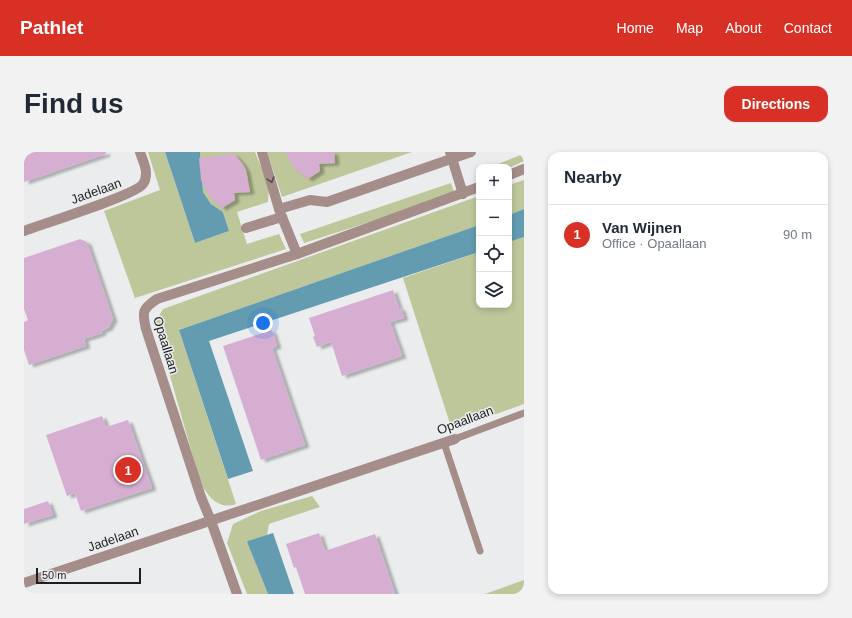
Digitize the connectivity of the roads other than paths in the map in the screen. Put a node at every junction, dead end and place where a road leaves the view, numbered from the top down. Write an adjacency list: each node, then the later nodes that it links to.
1 (140, 152): 11 (street, Jadelaan)
2 (262, 152): 9 (street, one-way to 9)
3 (470, 152): 4 (street)
4 (451, 155): 8 (street); 9 (street)
5 (524, 169): 6 (street)
6 (512, 174)
7 (476, 188): 8 (street, Opaallaan)
8 (463, 194): 12 (street, Opaallaan)
9 (281, 213): 10 (street); 12 (street)
10 (246, 228)
11 (24, 231)
12 (297, 254): 16 (street, Opaallaan)
13 (524, 413): 14 (lane, Opaallaan)
14 (455, 439): 15 (street, Opaallaan)
15 (444, 443): 16 (street, Opaallaan); 17 (lane)
16 (211, 521): 18 (street, Jadelaan); 19 (street, Opaallaan)
17 (480, 551)
18 (24, 583)
19 (237, 594)

